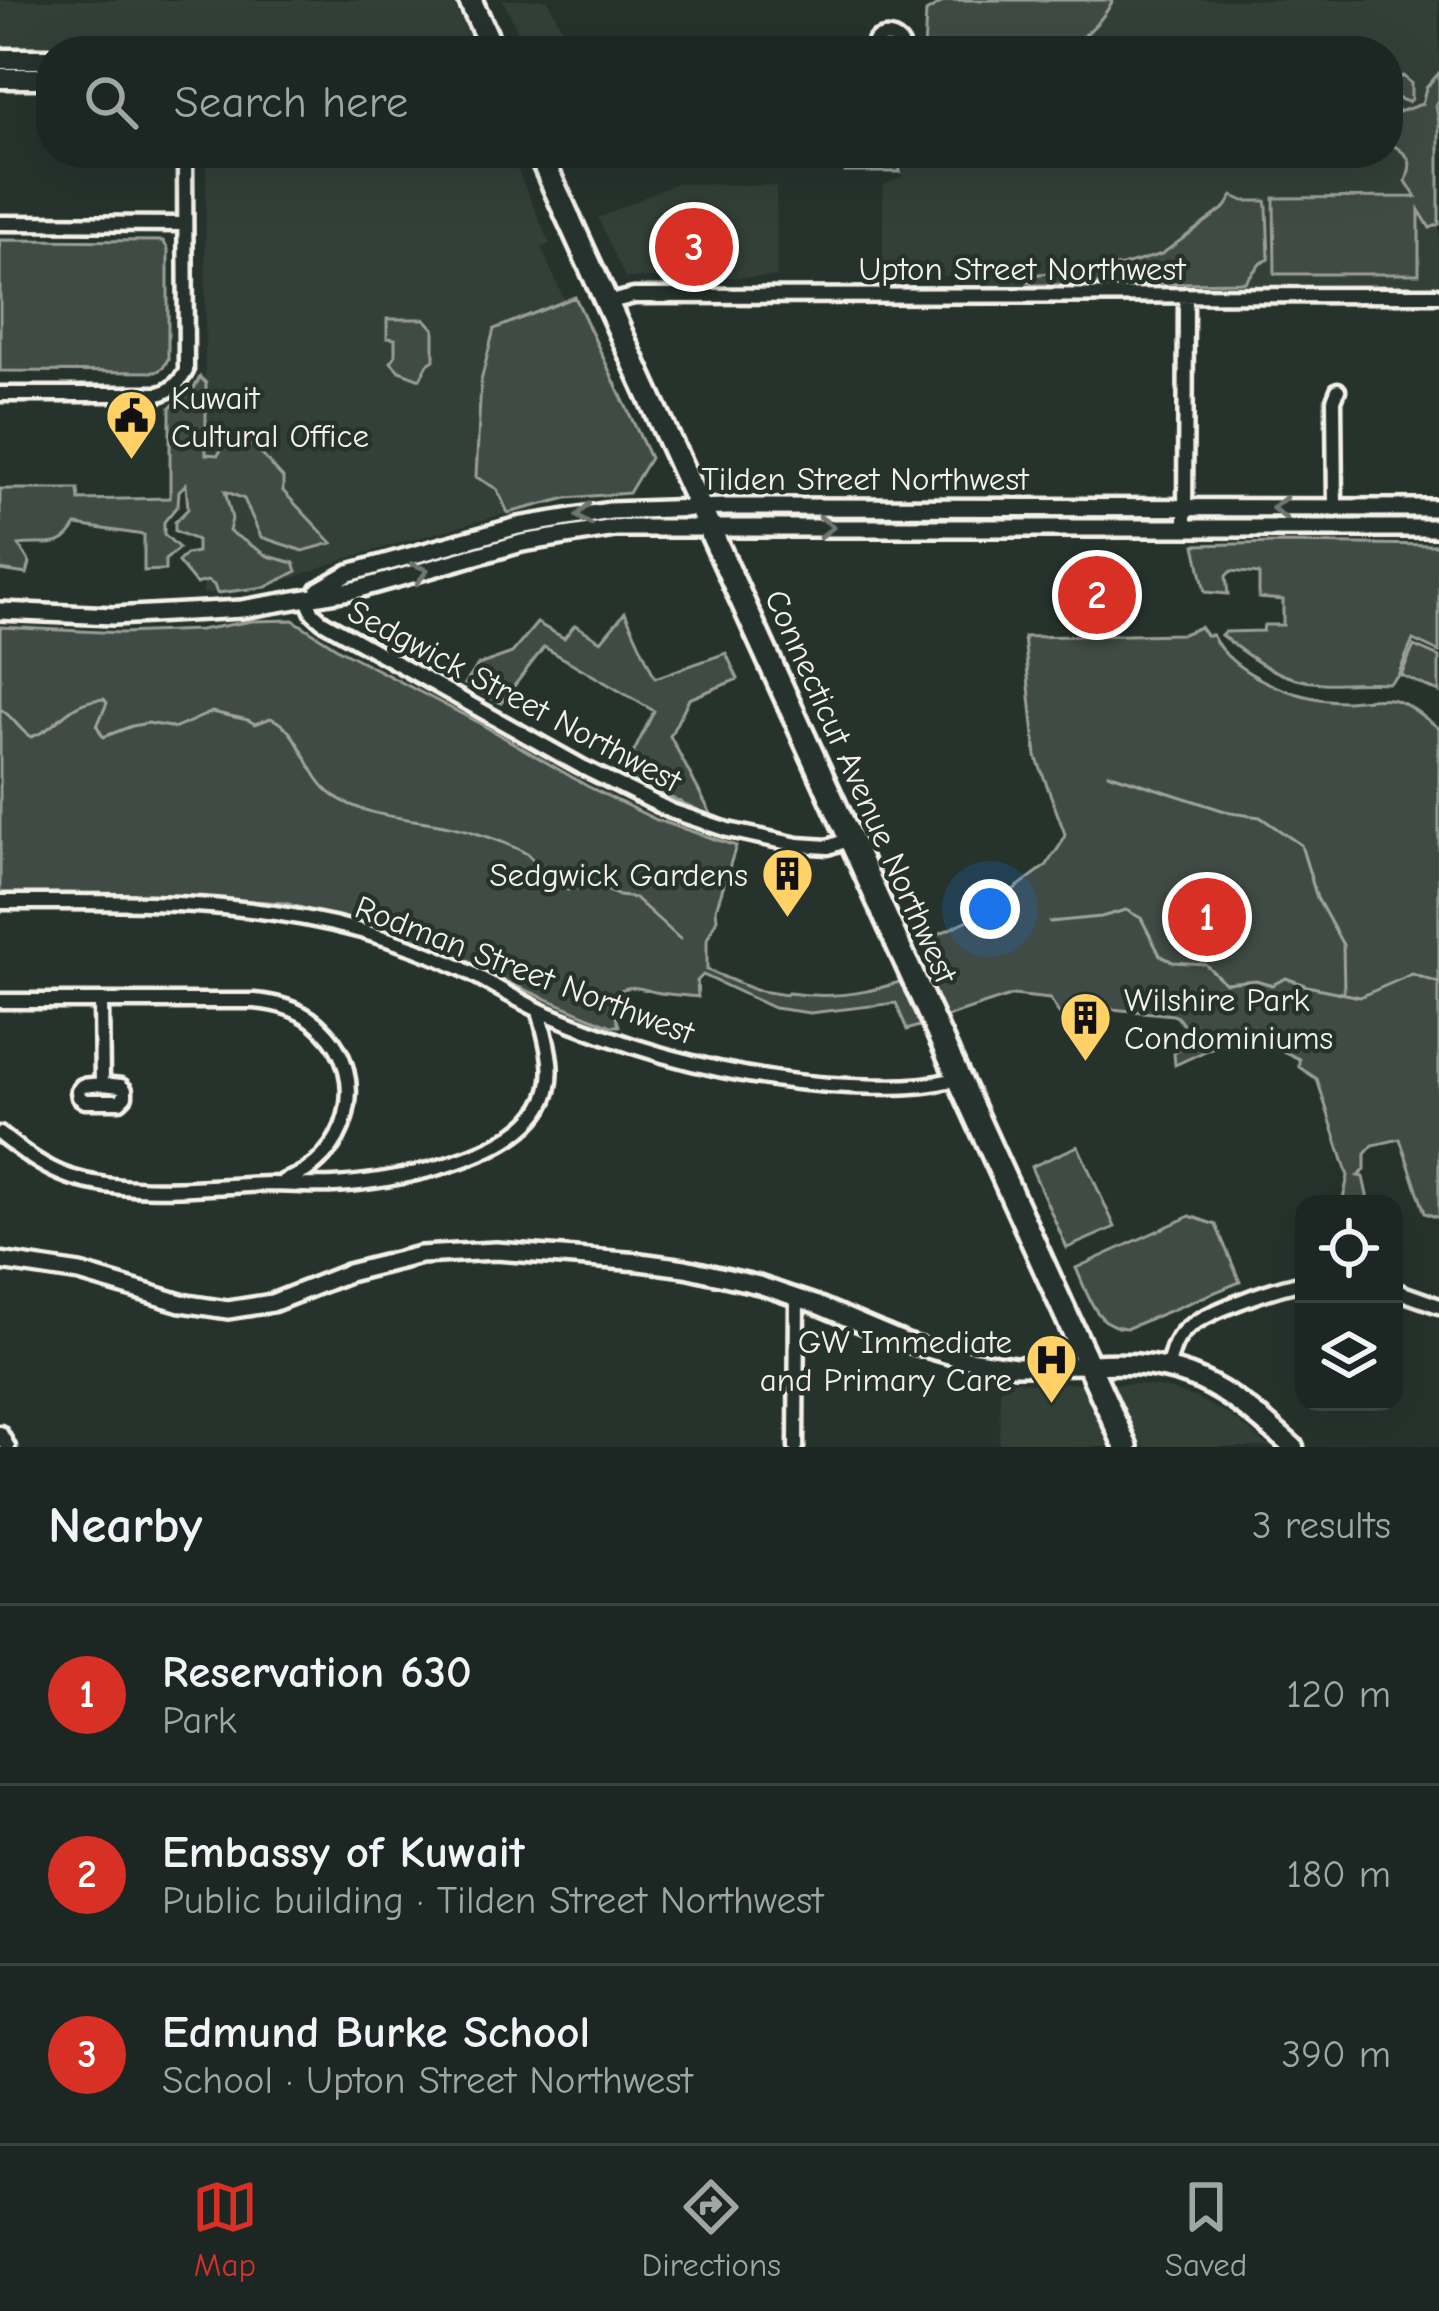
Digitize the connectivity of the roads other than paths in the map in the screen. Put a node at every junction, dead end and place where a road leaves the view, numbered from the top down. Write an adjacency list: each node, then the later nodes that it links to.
1 (470, 0): 2 (main road)
2 (486, 36)
3 (0, 58): 4 (main road)
4 (36, 59)
5 (0, 78): 6 (main road)
6 (36, 78)
7 (185, 168): 10 (street)
8 (546, 168): 13 (main road, Connecticut Avenue Northwest)
9 (0, 223): 10 (street)
10 (185, 224): 15 (street)
11 (1186, 296): 12 (street, Upton Street Northwest); 13 (street, Upton Street Northwest); 16 (street)
12 (1439, 296)
13 (607, 303): 19 (main road, Connecticut Avenue Northwest)
14 (1338, 390): 17 (street)
15 (0, 394)
16 (1186, 508): 17 (street, Tilden Street Northwest, one-way to 16); 19 (street, Tilden Street Northwest); 20 (street)
17 (1335, 508): 18 (street, Tilden Street Northwest)
18 (1439, 508)
19 (705, 518): 20 (street, Tilden Street Northwest, one-way to 20); 22 (street, Tilden Street Northwest); 24 (main road, Connecticut Avenue Northwest)
20 (1185, 527): 21 (street, Tilden Street Northwest)
21 (1439, 528)
22 (306, 597): 23 (street, Tilden Street Northwest); 24 (street, Sedgwick Street Northwest)
23 (0, 610)
24 (850, 839): 29 (main road, Connecticut Avenue Northwest)
25 (0, 902): 28 (street, Rodman Street Northwest)
26 (0, 1001): 27 (street)
27 (101, 1001): 30 (street); 32 (street)
28 (539, 1010): 29 (street, Rodman Street Northwest); 32 (street)
29 (958, 1078): 38 (main road, Connecticut Avenue Northwest)
30 (102, 1084)
31 (0, 1135): 32 (street)
32 (271, 1184)
33 (0, 1261): 36 (street)
34 (1295, 1284): 39 (street)
35 (1403, 1293): 37 (street)
36 (797, 1297): 38 (street); 42 (street)
37 (1439, 1306)
38 (1088, 1365): 39 (main road); 43 (main road, Connecticut Avenue Northwest)
39 (1168, 1367): 44 (main road)
40 (0, 1433): 41 (street)
41 (8, 1447)
42 (796, 1447)
43 (1126, 1447)
44 (1294, 1447)

